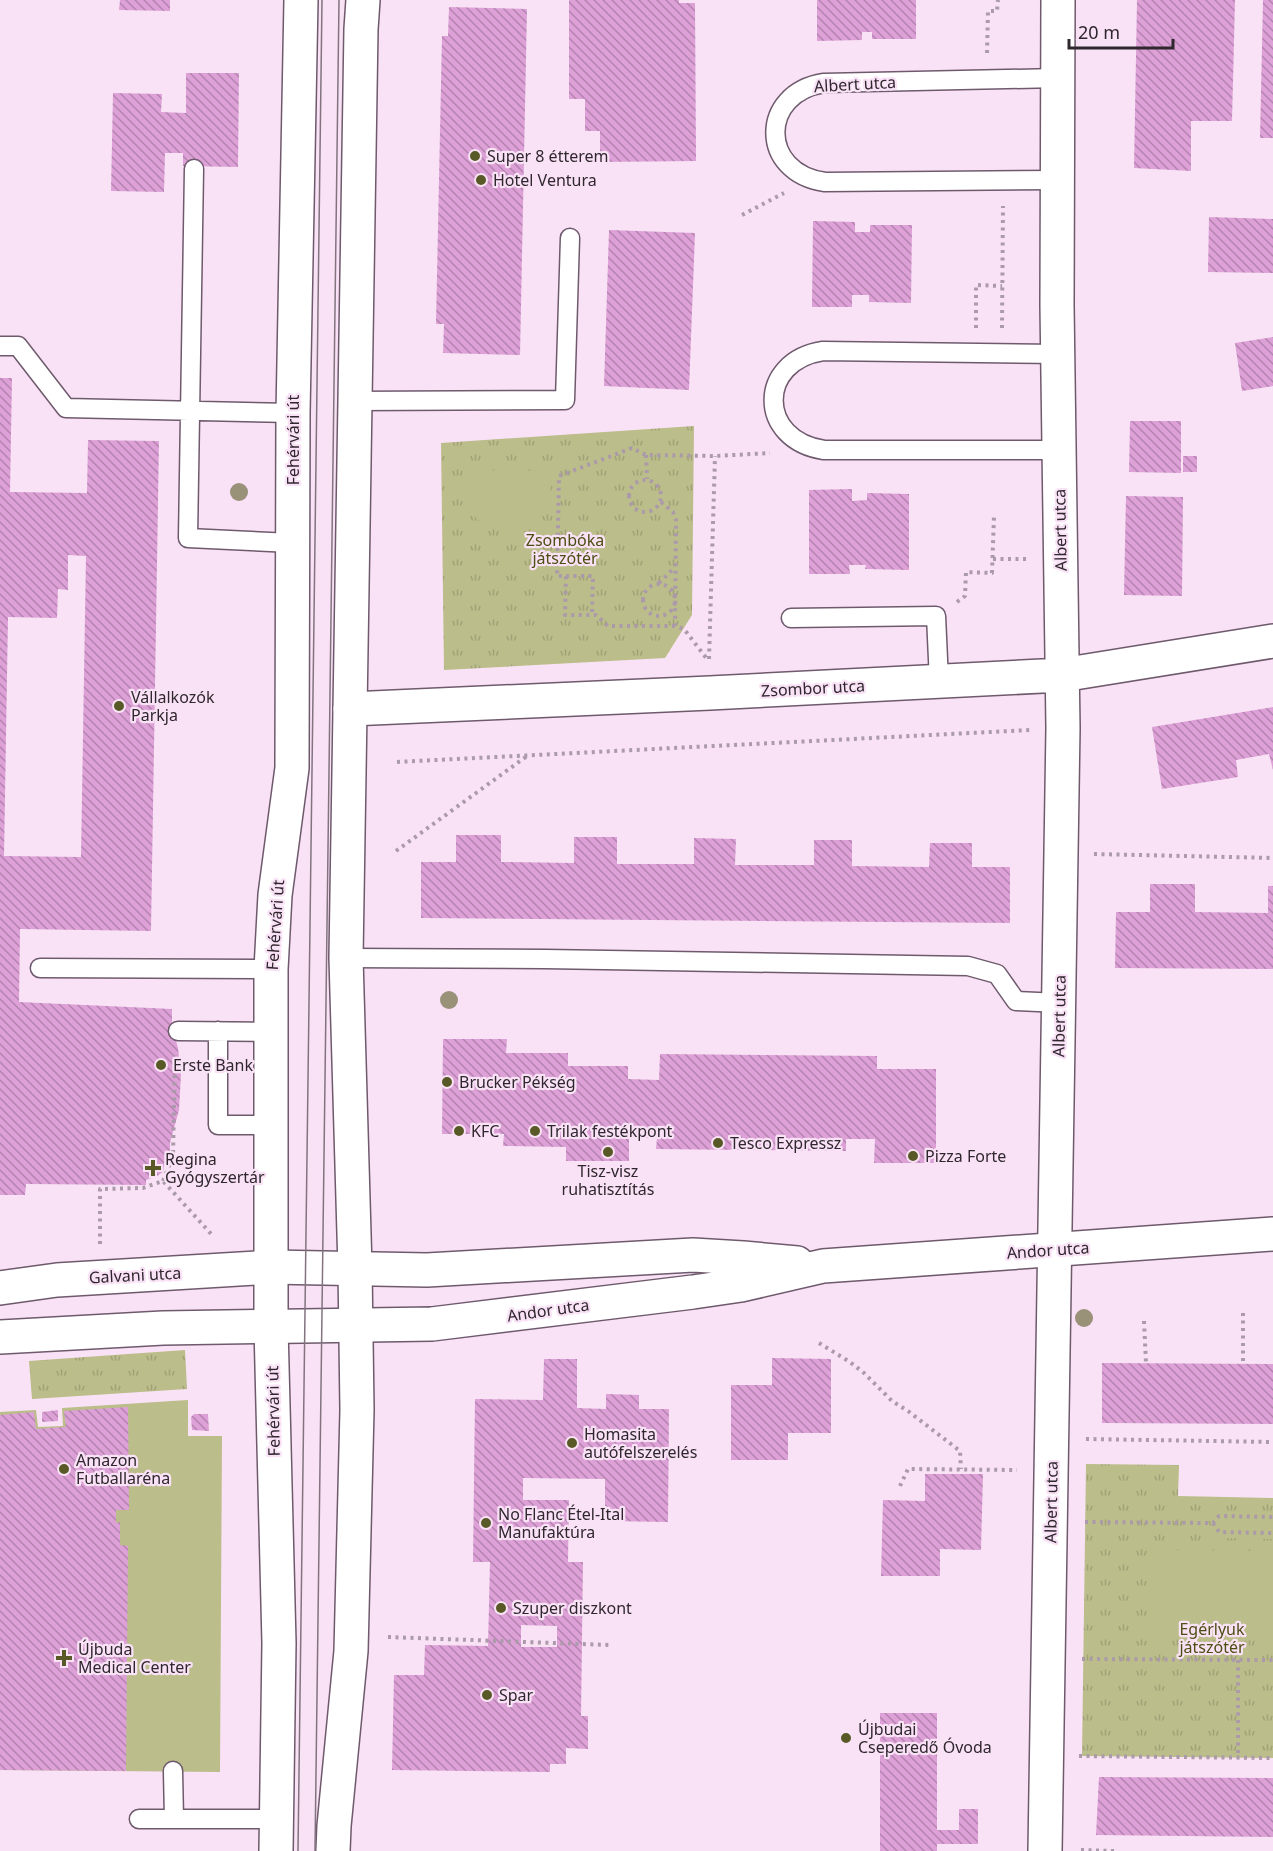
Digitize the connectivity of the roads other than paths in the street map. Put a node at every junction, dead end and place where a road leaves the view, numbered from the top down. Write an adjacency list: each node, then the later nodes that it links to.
1 (301, 0): 12 (street, Fehérvári út)
2 (363, 0): 10 (street)
3 (1059, 0): 4 (street, Albert utca)
4 (1058, 78): 6 (street, Albert utca); 6 (lane, Albert utca)
5 (194, 169): 11 (lane)
6 (1057, 180): 9 (street, Albert utca)
7 (570, 238): 10 (lane)
8 (0, 345): 11 (lane)
9 (1058, 354): 13 (street, Albert utca); 13 (lane)
10 (354, 401): 19 (street)
11 (189, 411): 12 (lane); 14 (lane)
12 (293, 413): 14 (street, Fehérvári út)
13 (1059, 450): 17 (street, Albert utca)
14 (292, 543): 22 (street, Fehérvári út)
15 (791, 618): 18 (lane)
16 (1273, 640): 17 (street, Zsombor utca)
17 (1062, 675): 18 (street, Zsombor utca); 23 (street, Albert utca)
18 (939, 681): 19 (street, Zsombor utca)
19 (350, 709): 20 (street)
20 (346, 958): 23 (lane); 32 (street)
21 (40, 968): 22 (lane)
22 (271, 969): 25 (street, Fehérvári út)
23 (1060, 1003): 29 (street, Albert utca)
24 (218, 1032): 25 (lane); 26 (lane); 27 (lane)
25 (271, 1032): 27 (street, Fehérvári út)
26 (177, 1040)
27 (272, 1125): 31 (street, Fehérvári út)
28 (1273, 1234): 29 (street, Andor utca)
29 (1054, 1250): 30 (street, Andor utca); 43 (street, Albert utca)
30 (823, 1266): 32 (street, Andor utca); 34 (street, Andor utca)
31 (271, 1267): 32 (street, Andor utca); 33 (street, Galvani utca); 35 (street, Fehérvári út)
32 (355, 1269): 34 (street)
33 (0, 1288)
34 (356, 1326): 35 (street, Andor utca); 42 (street)
35 (271, 1327): 36 (street); 40 (street, Fehérvári út)
36 (0, 1337)
37 (173, 1771): 39 (lane)
38 (139, 1819): 39 (lane)
39 (174, 1819): 40 (lane)
40 (277, 1819): 41 (street, Fehérvári út)
41 (276, 1851)
42 (333, 1851)
43 (1045, 1851)

